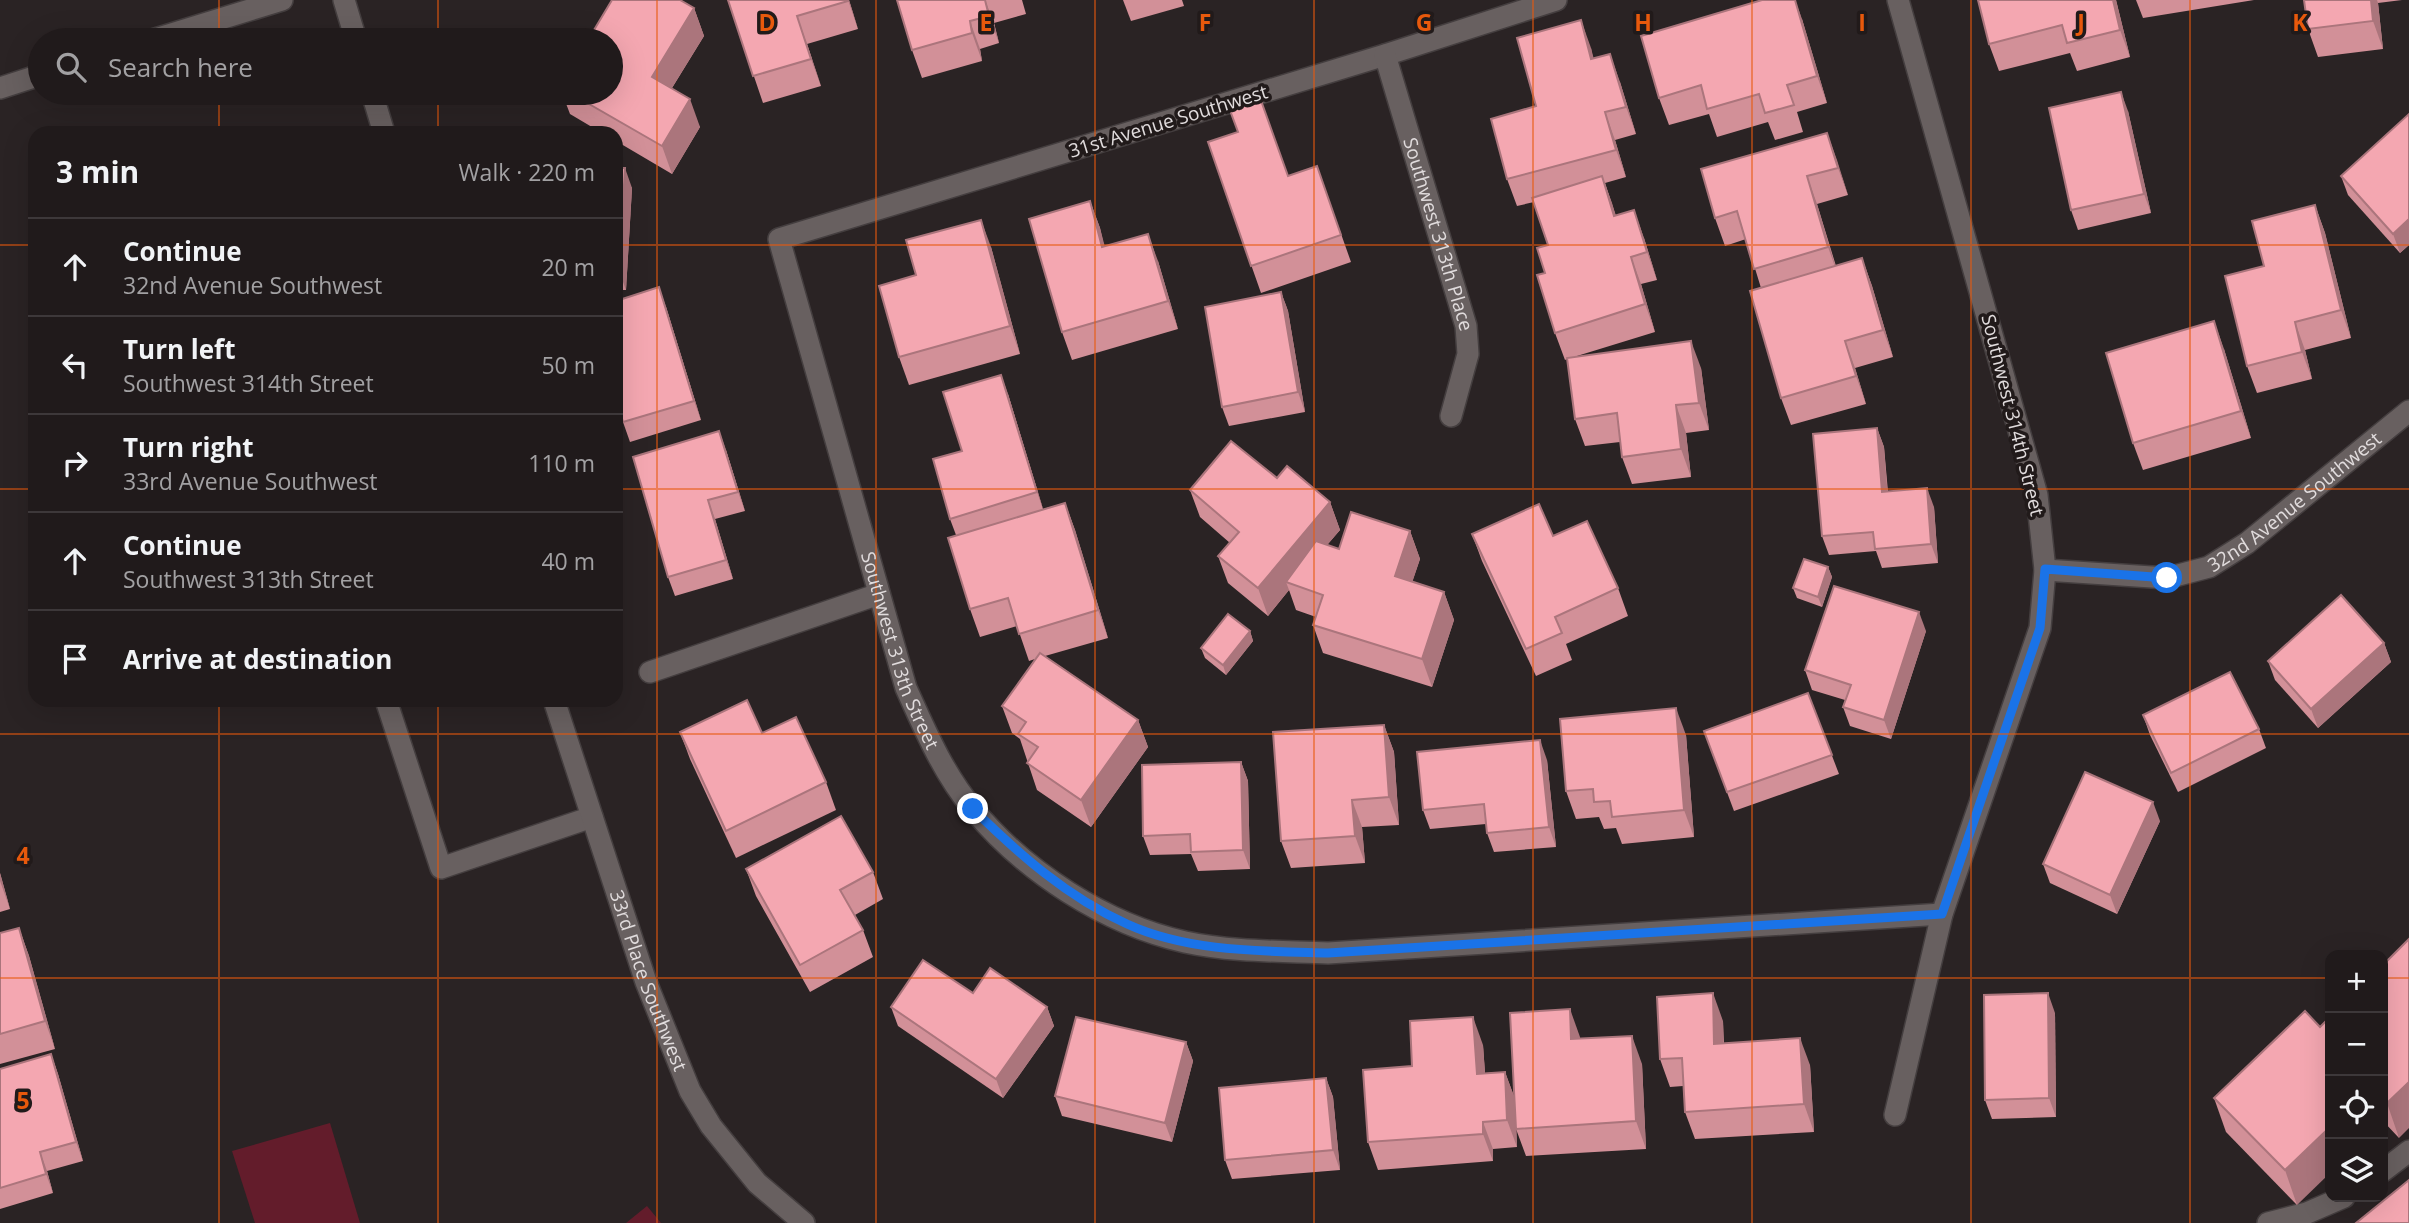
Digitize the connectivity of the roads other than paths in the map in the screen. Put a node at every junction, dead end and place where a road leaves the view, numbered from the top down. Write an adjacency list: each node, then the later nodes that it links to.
1 (282, 0): 5 (street)
2 (344, 0): 6 (street)
3 (1556, 0): 7 (street, 31st Avenue Southwest)
4 (1898, 0): 15 (street, Southwest 314th Street)
5 (191, 28)
6 (352, 28)
7 (1385, 55): 12 (street, 31st Avenue Southwest); 14 (street, Southwest 313th Place)
8 (28, 79): 9 (street)
9 (0, 88)
10 (376, 105): 11 (street)
11 (382, 126)
12 (779, 239): 16 (street, Southwest 313th Street)
13 (2409, 411): 15 (street, 32nd Avenue Southwest)
14 (1451, 416)
15 (2045, 569): 21 (street, Southwest 314th Street)
16 (879, 594): 17 (street); 21 (street, Southwest 313th Street)
17 (650, 672)
18 (388, 707): 20 (street)
19 (556, 707): 20 (street, 33rd Place Southwest)
20 (592, 817): 26 (street, 33rd Place Southwest)
21 (1942, 914): 22 (street, Southwest 314th Street)
22 (1895, 1115)
23 (2409, 1151): 24 (street)
24 (2388, 1167)
25 (2332, 1202): 27 (street)
26 (804, 1223)
27 (2269, 1223)

